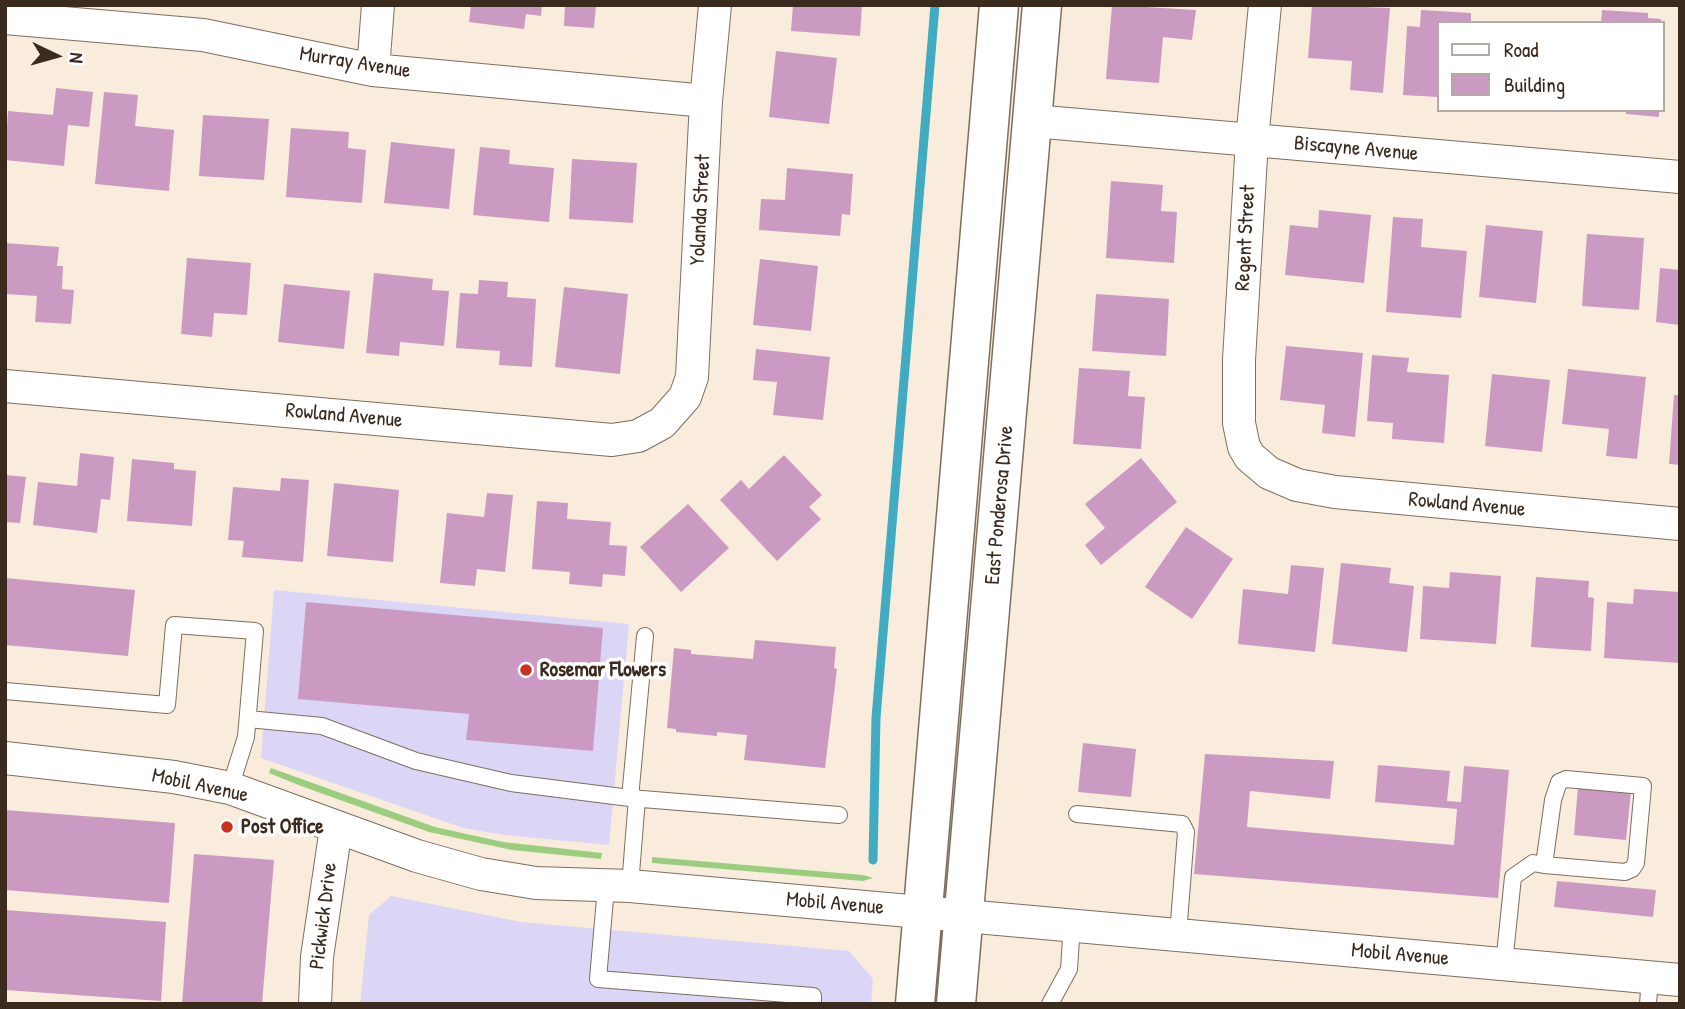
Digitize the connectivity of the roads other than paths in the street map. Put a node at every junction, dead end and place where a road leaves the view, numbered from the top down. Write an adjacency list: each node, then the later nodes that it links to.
1 (378, 5): 7 (street)
2 (715, 5): 8 (street, Yolanda Street)
3 (999, 5): 27 (main road, East Ponderosa Drive)
4 (1042, 5): 9 (main road, East Ponderosa Drive)
5 (1265, 5): 10 (street, Regent Street)
6 (5, 18): 7 (street, Murray Avenue)
7 (373, 69): 8 (street, Murray Avenue)
8 (706, 101): 13 (street, Yolanda Street)
9 (1033, 121): 10 (street, Biscayne Avenue); 28 (main road, East Ponderosa Drive)
10 (1252, 140): 11 (street, Biscayne Avenue); 14 (street, Regent Street)
11 (1680, 177)
12 (5, 386): 13 (street, Rowland Avenue)
13 (674, 411)
14 (1259, 466): 15 (street, Rowland Avenue)
15 (1680, 524)
16 (645, 636): 21 (lane)
17 (5, 691): 18 (lane)
18 (248, 719): 20 (lane); 21 (lane)
19 (5, 758): 20 (street, Mobil Avenue)
20 (230, 788): 24 (street, Mobil Avenue)
21 (634, 798): 22 (lane); 26 (lane)
22 (839, 814)
23 (1077, 814): 30 (lane)
24 (336, 828): 26 (street, Mobil Avenue); 33 (street, Pickwick Drive)
25 (1544, 864): 25 (lane); 31 (lane)
26 (618, 886): 27 (street, Mobil Avenue); 34 (lane)
27 (923, 911): 28 (street, Mobil Avenue); 35 (main road, East Ponderosa Drive)
28 (964, 915): 29 (street, Mobil Avenue); 36 (main road, East Ponderosa Drive)
29 (1072, 924): 30 (street, Mobil Avenue); 37 (lane)
30 (1178, 934): 31 (street, Mobil Avenue)
31 (1504, 964): 32 (street, Mobil Avenue)
32 (1659, 987)
33 (315, 1004)
34 (813, 1004)
35 (915, 1004)
36 (956, 1004)
37 (1050, 1004)

